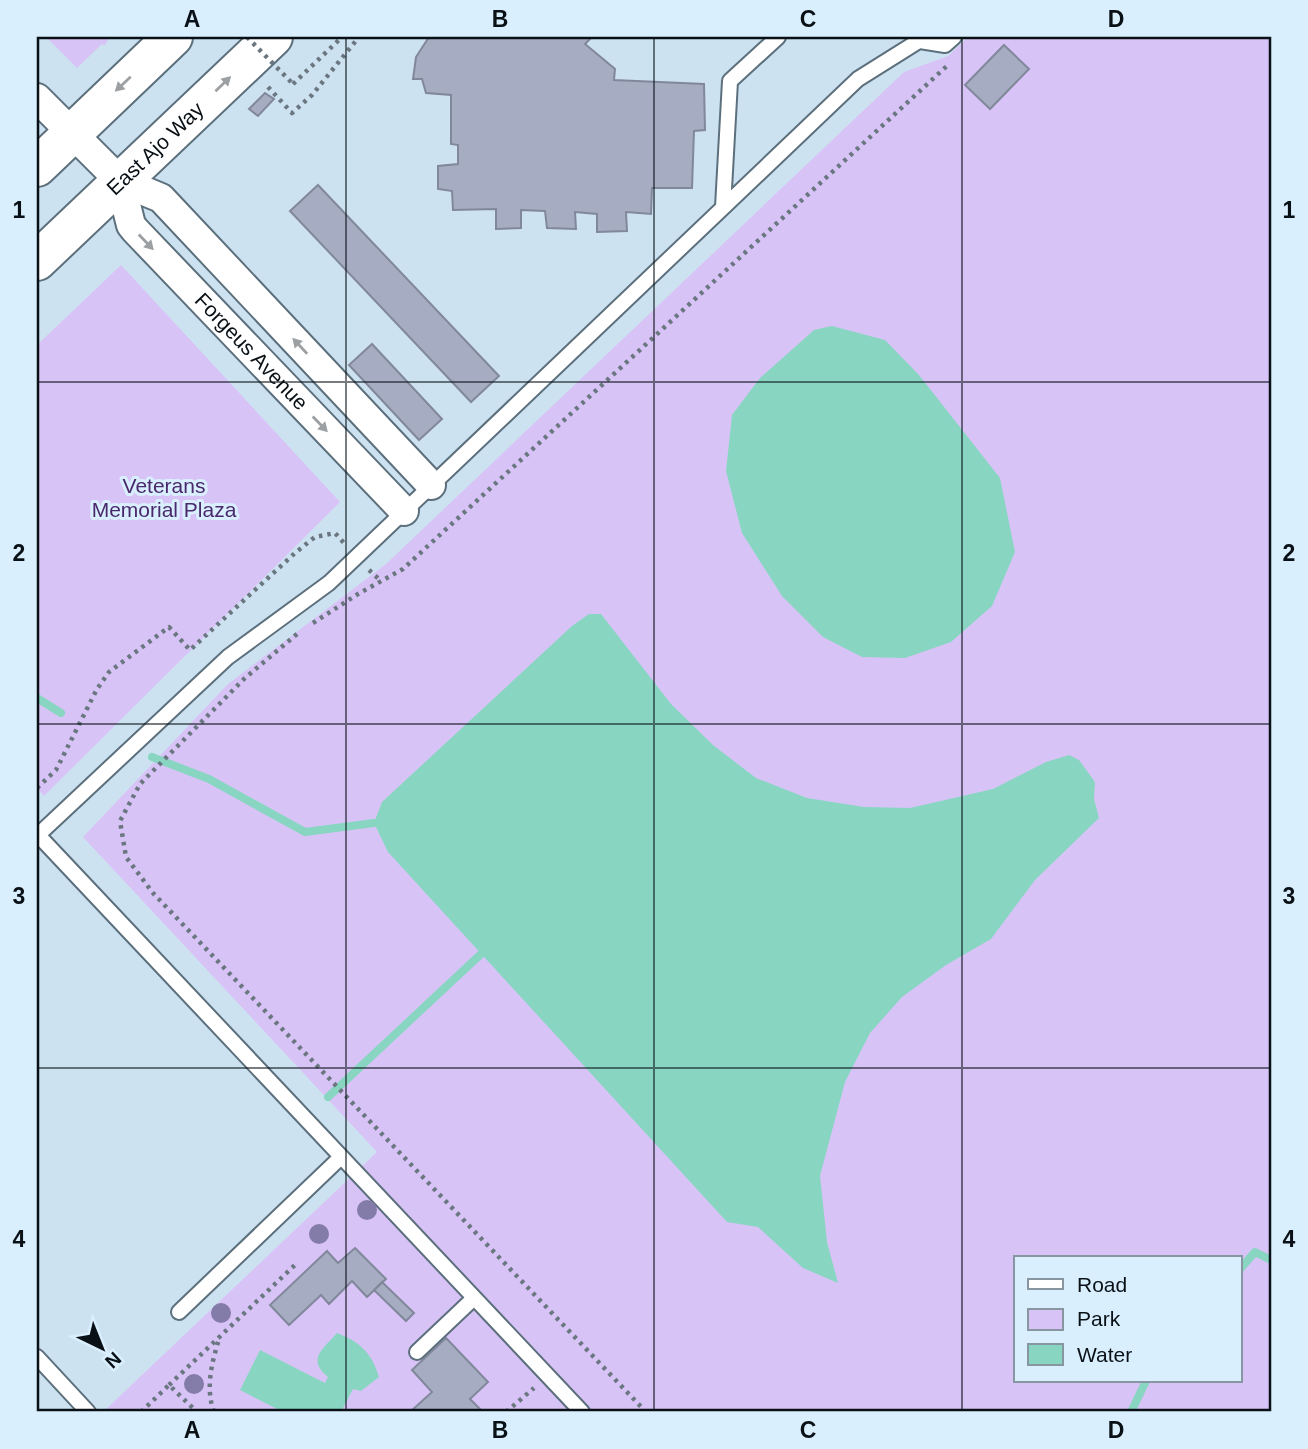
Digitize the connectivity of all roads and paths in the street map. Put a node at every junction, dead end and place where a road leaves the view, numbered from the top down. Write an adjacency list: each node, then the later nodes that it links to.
1 (173, 37): 12 (main road, one-way to 12)
2 (247, 37): 4 (path, bridge)
3 (273, 37): 14 (main road, East Ajo Way, one-way to 3)
4 (342, 37)
5 (359, 37): 10 (path)
6 (778, 37): 15 (lane)
7 (954, 37): 8 (lane)
8 (923, 38): 15 (lane)
9 (956, 57): 20 (path)
10 (267, 86)
11 (37, 98): 12 (street, Forgeus Avenue)
12 (70, 134): 13 (main road); 14 (street, Forgeus Avenue)
13 (37, 167)
14 (120, 181): 16 (main road, East Ajo Way); 17 (street, Forgeus Avenue, one-way to 14); 18 (street, Forgeus Avenue, one-way to 18)
15 (723, 207): 17 (lane)
16 (37, 261)
17 (430, 485): 18 (lane)
18 (404, 511): 19 (lane)
19 (356, 556): 20 (path); 21 (path); 22 (lane)
20 (381, 582): 38 (path)
21 (37, 788)
22 (38, 835): 23 (lane)
23 (341, 1157): 25 (lane); 26 (lane)
24 (297, 1264): 27 (path)
25 (474, 1298): 28 (lane); 37 (lane)
26 (179, 1312)
27 (219, 1338): 30 (path); 35 (path)
28 (417, 1352)
29 (37, 1357): 32 (lane)
30 (169, 1385): 33 (path); 34 (path)
31 (541, 1396): 36 (path)
32 (88, 1412)
33 (141, 1412)
34 (197, 1412)
35 (214, 1412)
36 (506, 1412)
37 (582, 1412)
38 (646, 1412)

